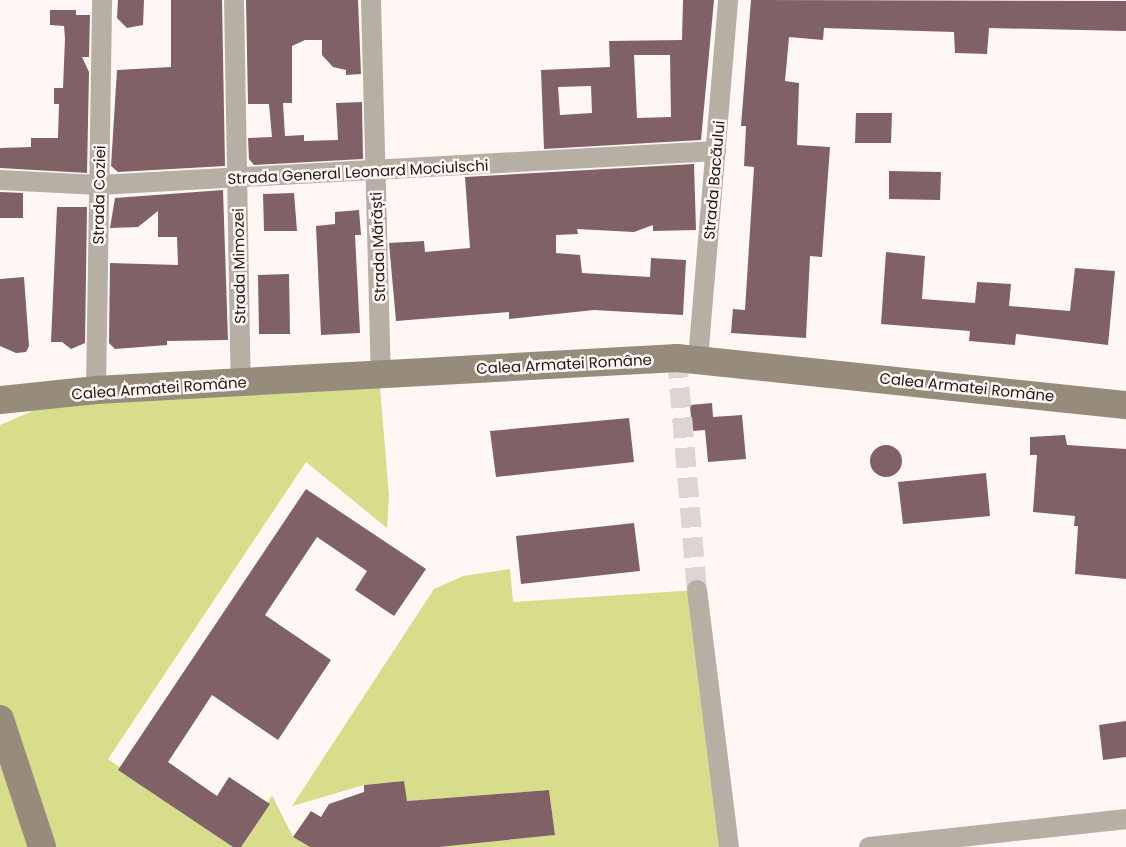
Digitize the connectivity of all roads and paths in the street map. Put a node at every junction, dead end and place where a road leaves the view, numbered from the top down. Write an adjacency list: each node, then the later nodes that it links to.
1 (102, 0): 9 (street, Strada Coziei)
2 (234, 0): 7 (street, Strada Mimozei)
3 (371, 0): 6 (street, Strada Mărăști)
4 (728, 0): 5 (street, Strada Bacăului)
5 (716, 151): 6 (street, Strada General Leonard Mociulschi); 10 (street, Strada Bacăului)
6 (376, 172): 7 (street, Strada General Leonard Mociulschi); 11 (street, Strada Mărăști)
7 (238, 177): 9 (street, Strada General Leonard Mociulschi); 12 (street, Strada Mimozei)
8 (0, 180): 9 (street, Strada General Leonard Mociulschi)
9 (99, 185): 13 (street, Strada Coziei)
10 (698, 359): 11 (street, Calea Armatei Române); 16 (street, Calea Armatei Române)
11 (381, 374): 12 (street, Calea Armatei Române)
12 (241, 382): 13 (street, Calea Armatei Române)
13 (96, 390): 14 (street, Calea Armatei Române)
14 (36, 399): 15 (street, Calea Armatei Române); 17 (street)
15 (0, 400)
16 (1126, 405)
17 (0, 414)
18 (697, 590): 22 (street)
19 (0, 719): 21 (street)
20 (1126, 819): 23 (street)
21 (42, 847)
22 (729, 847)
23 (869, 847)

